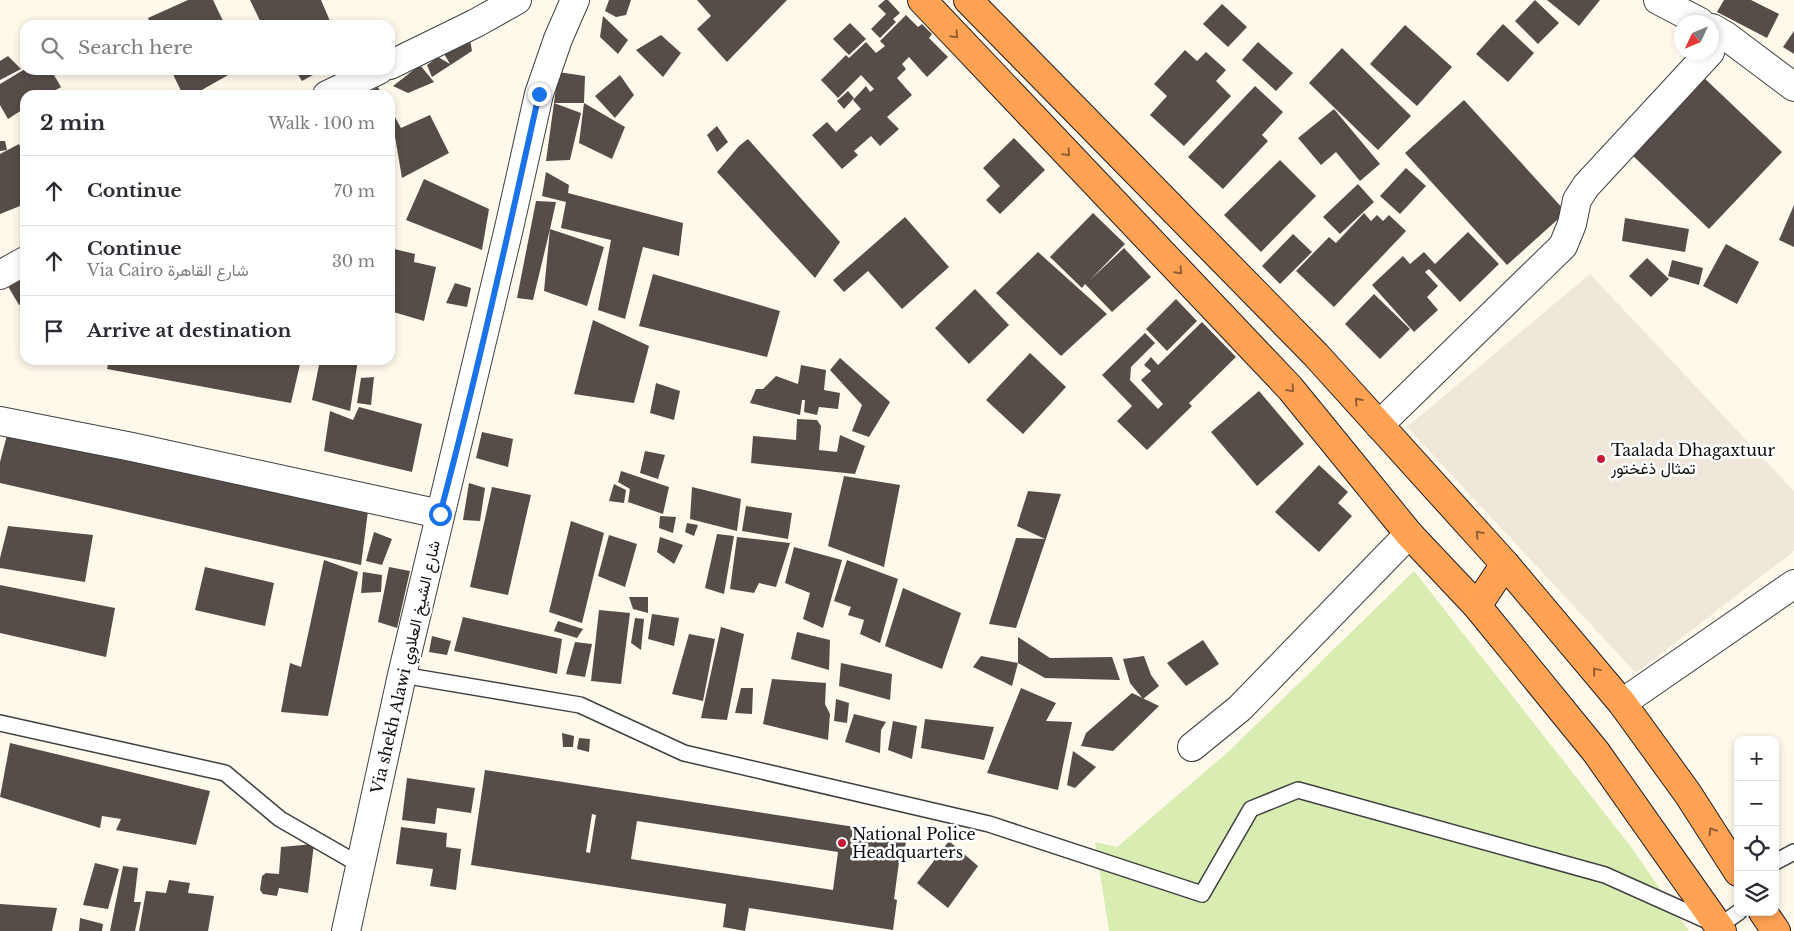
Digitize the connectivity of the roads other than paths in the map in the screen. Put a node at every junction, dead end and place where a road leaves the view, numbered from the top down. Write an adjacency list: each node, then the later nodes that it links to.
1 (516, 0): 9 (street)
2 (575, 0): 17 (street, Via shekh Alawi شارع الشيخ العلاوي)
3 (922, 0): 18 (highway, one-way to 18)
4 (968, 0): 16 (highway, one-way to 4)
5 (1658, 0): 6 (street)
6 (1687, 15)
7 (1719, 44): 11 (street)
8 (1699, 60): 16 (street)
9 (395, 63)
10 (369, 75): 12 (street)
11 (1794, 87)
12 (337, 90)
13 (20, 263): 14 (street)
14 (0, 275)
15 (0, 421): 17 (street)
16 (1379, 425): 19 (highway, one-way to 16)
17 (440, 514): 22 (street, Via shekh Alawi شارع الشيخ العلاوي)
18 (1409, 534): 21 (highway); 25 (street)
19 (1505, 564): 21 (highway); 23 (highway, one-way to 19)
20 (1794, 584): 23 (street)
21 (1478, 606): 31 (highway)
22 (402, 675): 28 (street, Via shekh Alawi شارع الشيخ العلاوي); 31 (lane)
23 (1622, 703): 29 (highway, one-way to 23)
24 (0, 723): 28 (lane)
25 (1192, 747)
26 (1794, 852): 27 (lane)
27 (1779, 860)
28 (360, 865): 32 (street, Via shekh Alawi شارع الشيخ العلاوي)
29 (1737, 871)
30 (1767, 916): 33 (highway)
31 (1727, 923)
32 (346, 931)
33 (1776, 931)

